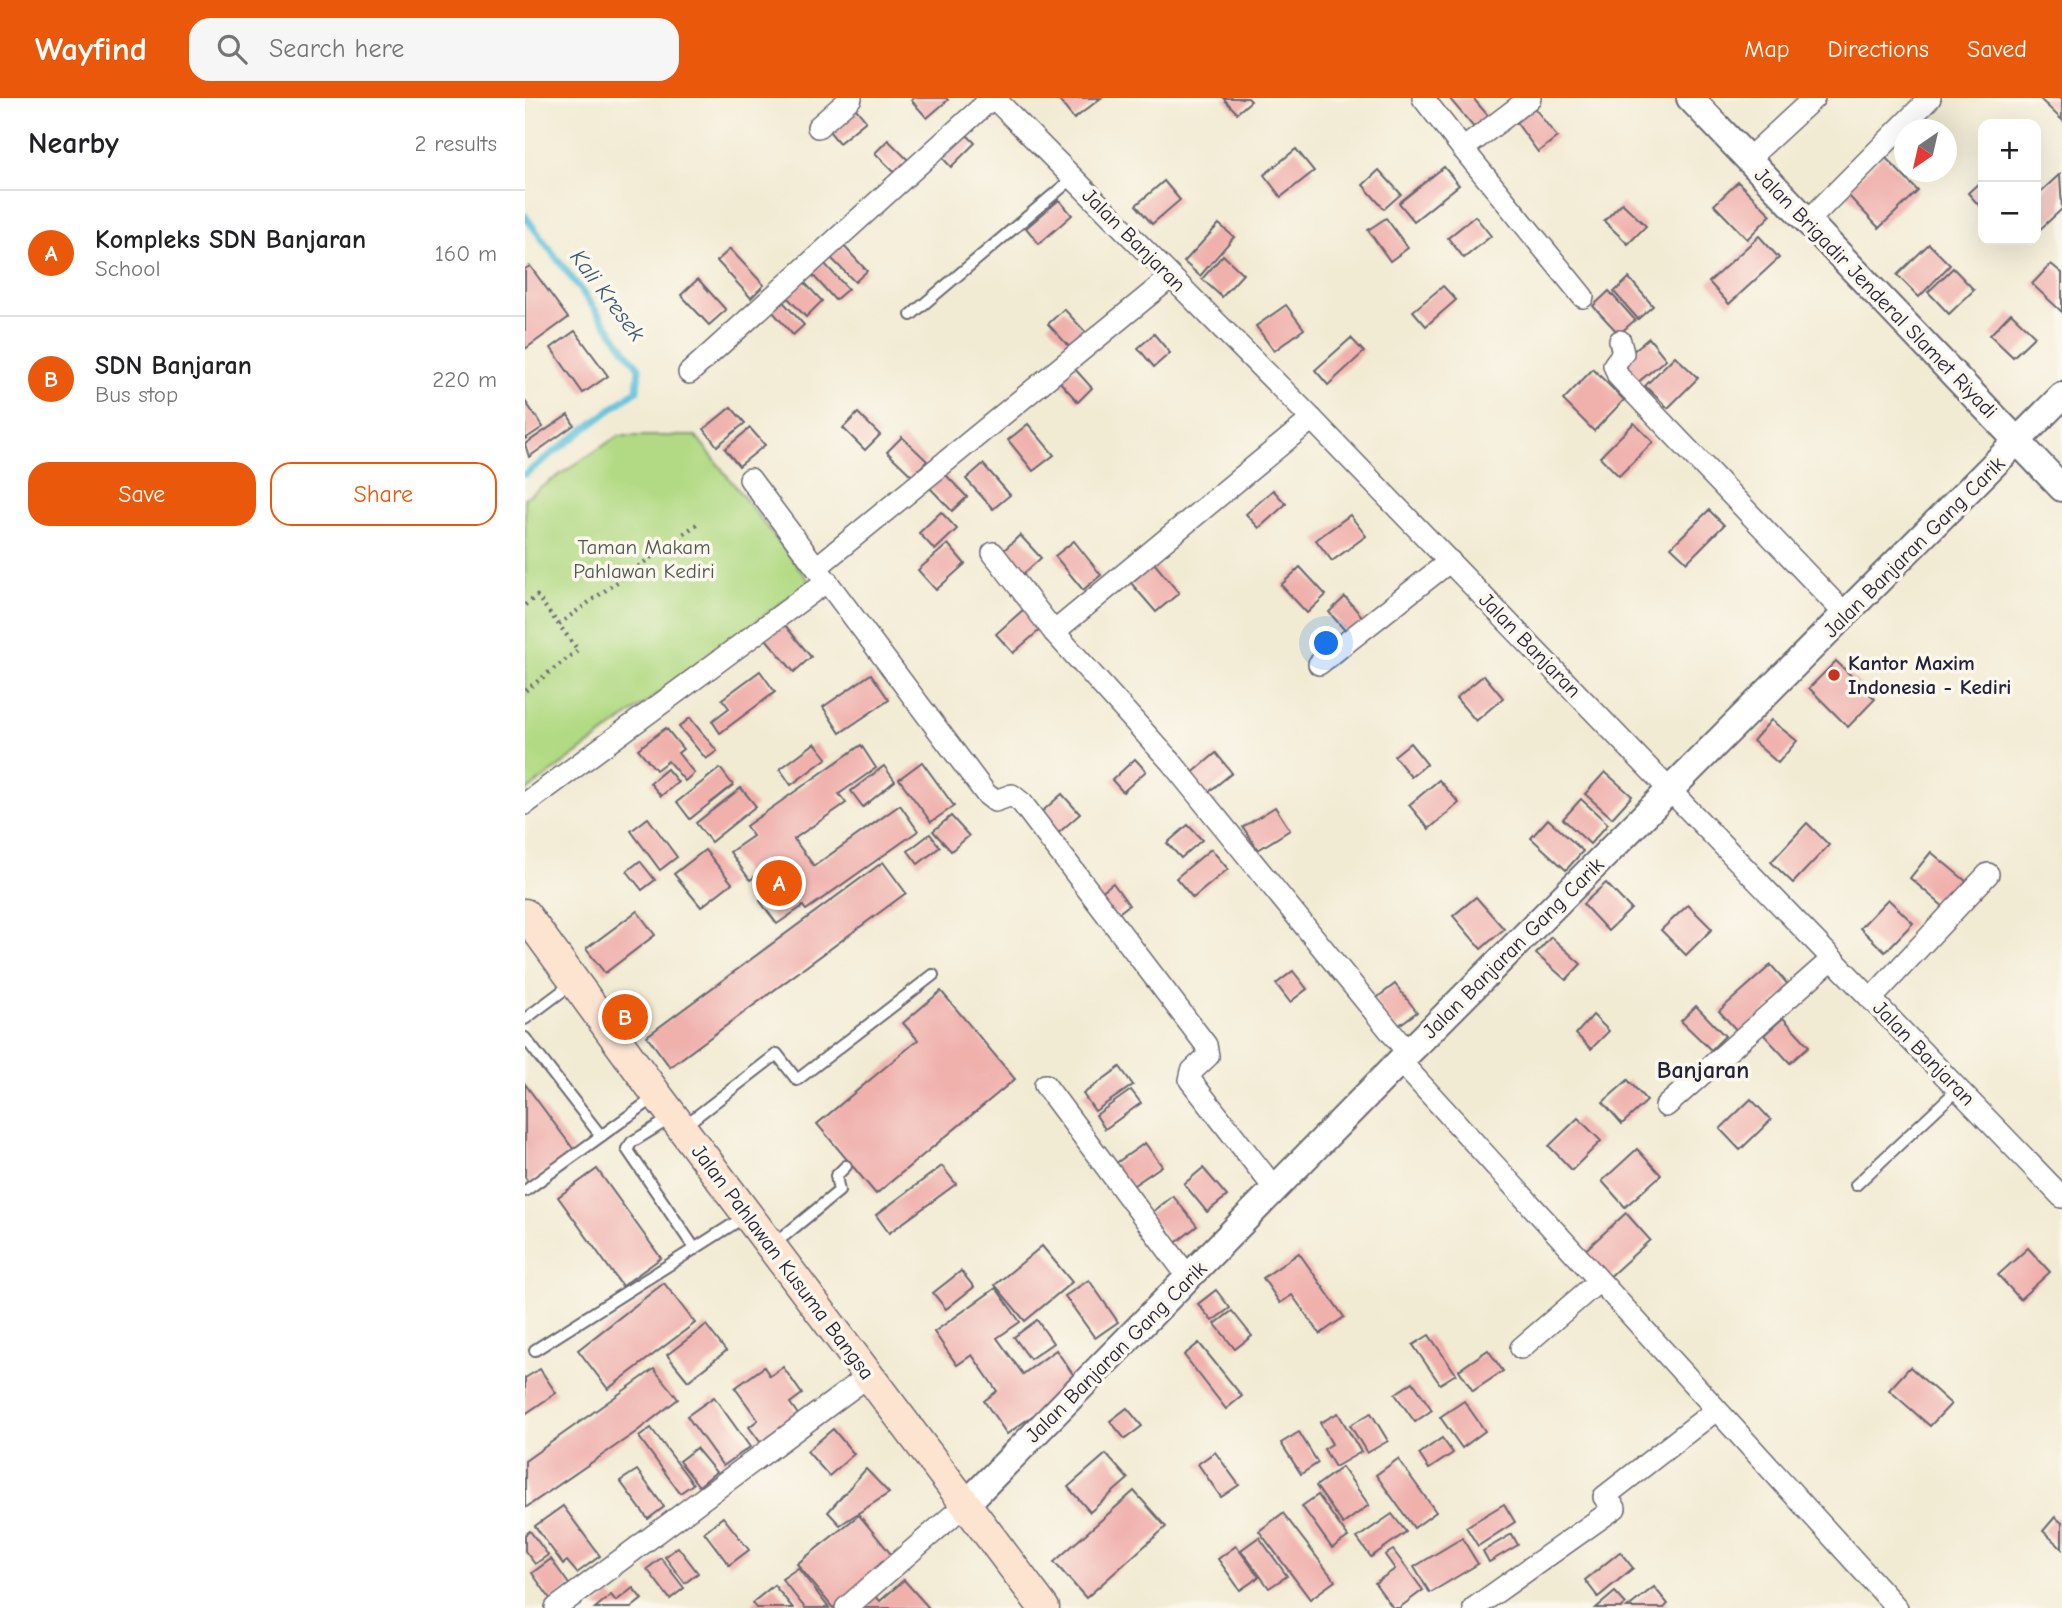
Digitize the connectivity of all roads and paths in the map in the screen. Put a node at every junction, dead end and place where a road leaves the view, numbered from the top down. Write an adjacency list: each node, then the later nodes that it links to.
1 (851, 98): 8 (street)
2 (993, 98): 11 (street, Jalan Banjaran); 17 (street)
3 (1423, 98): 9 (street)
4 (1530, 98): 9 (street)
5 (1690, 98): 10 (street, Jalan Brigadir Jenderal Slamet Riyadi)
6 (1814, 98): 10 (street)
7 (1930, 98): 12 (street)
8 (818, 127)
9 (1463, 149): 14 (street)
10 (1748, 159): 12 (street, Jalan Brigadir Jenderal Slamet Riyadi)
11 (1073, 178): 13 (street, Jalan Banjaran); 15 (lane)
12 (1807, 222): 20 (street, Jalan Brigadir Jenderal Slamet Riyadi)
13 (1171, 277): 19 (street, Jalan Banjaran); 26 (street)
14 (1583, 297)
15 (911, 315)
16 (1620, 341): 28 (street)
17 (689, 373)
18 (2062, 396): 20 (street, Jalan Banjaran Gang Carik)
19 (1312, 419): 25 (street, Jalan Banjaran); 30 (street)
20 (2018, 442): 22 (street, Jalan Brigadir Jenderal Slamet Riyadi); 28 (street, Jalan Banjaran Gang Carik)
21 (750, 479): 26 (street)
22 (2062, 488)
23 (697, 524): 29 (path)
24 (993, 553): 30 (street)
25 (1450, 561): 31 (street); 33 (street, Jalan Banjaran)
26 (822, 574): 34 (street); 52 (street)
27 (525, 605): 29 (path)
28 (1846, 615): 33 (street, Jalan Banjaran Gang Carik)
29 (559, 624): 32 (path)
30 (1054, 632): 43 (street)
31 (1318, 664)
32 (525, 691)
33 (1671, 791): 37 (street, Jalan Banjaran); 43 (street, Jalan Banjaran Gang Carik)
34 (525, 804)
35 (1988, 874): 40 (street)
36 (526, 917): 39 (main road, Jalan Pahlawan Kusuma Bangsa)
37 (1832, 958): 40 (street, Jalan Banjaran); 46 (street)
38 (933, 975): 47 (lane)
39 (574, 983): 41 (lane); 47 (main road, Jalan Pahlawan Kusuma Bangsa)
40 (1871, 999): 45 (street, Jalan Banjaran)
41 (525, 1019)
42 (525, 1038): 48 (lane)
43 (1404, 1057): 52 (street, Jalan Banjaran Gang Carik); 59 (street)
44 (1045, 1085): 58 (street)
45 (1958, 1089): 51 (lane); 54 (street, Jalan Banjaran)
46 (1666, 1106)
47 (671, 1113): 48 (lane); 55 (main road, Jalan Pahlawan Kusuma Bangsa); 57 (lane)
48 (601, 1136): 50 (lane)
49 (846, 1166): 56 (lane)
50 (531, 1184): 53 (lane)
51 (1856, 1185)
52 (1275, 1189): 58 (street, Jalan Banjaran Gang Carik)
53 (525, 1191)
54 (2062, 1197)
55 (748, 1215): 56 (main road, Jalan Pahlawan Kusuma Bangsa); 57 (lane)
56 (771, 1246): 62 (main road, Jalan Pahlawan Kusuma Bangsa)
57 (695, 1249): 61 (lane)
58 (1189, 1278): 64 (street, Jalan Banjaran Gang Carik)
59 (1599, 1281): 60 (street); 63 (street)
60 (1521, 1348)
61 (535, 1350)
62 (869, 1376): 64 (main road, Jalan Pahlawan Kusuma Bangsa); 66 (street)
63 (1716, 1410): 68 (street); 69 (street)
64 (967, 1503): 65 (main road, Jalan Pahlawan Kusuma Bangsa); 67 (street)
65 (1042, 1607)
66 (556, 1608)
67 (846, 1608)
68 (1474, 1608)
69 (1897, 1608)

